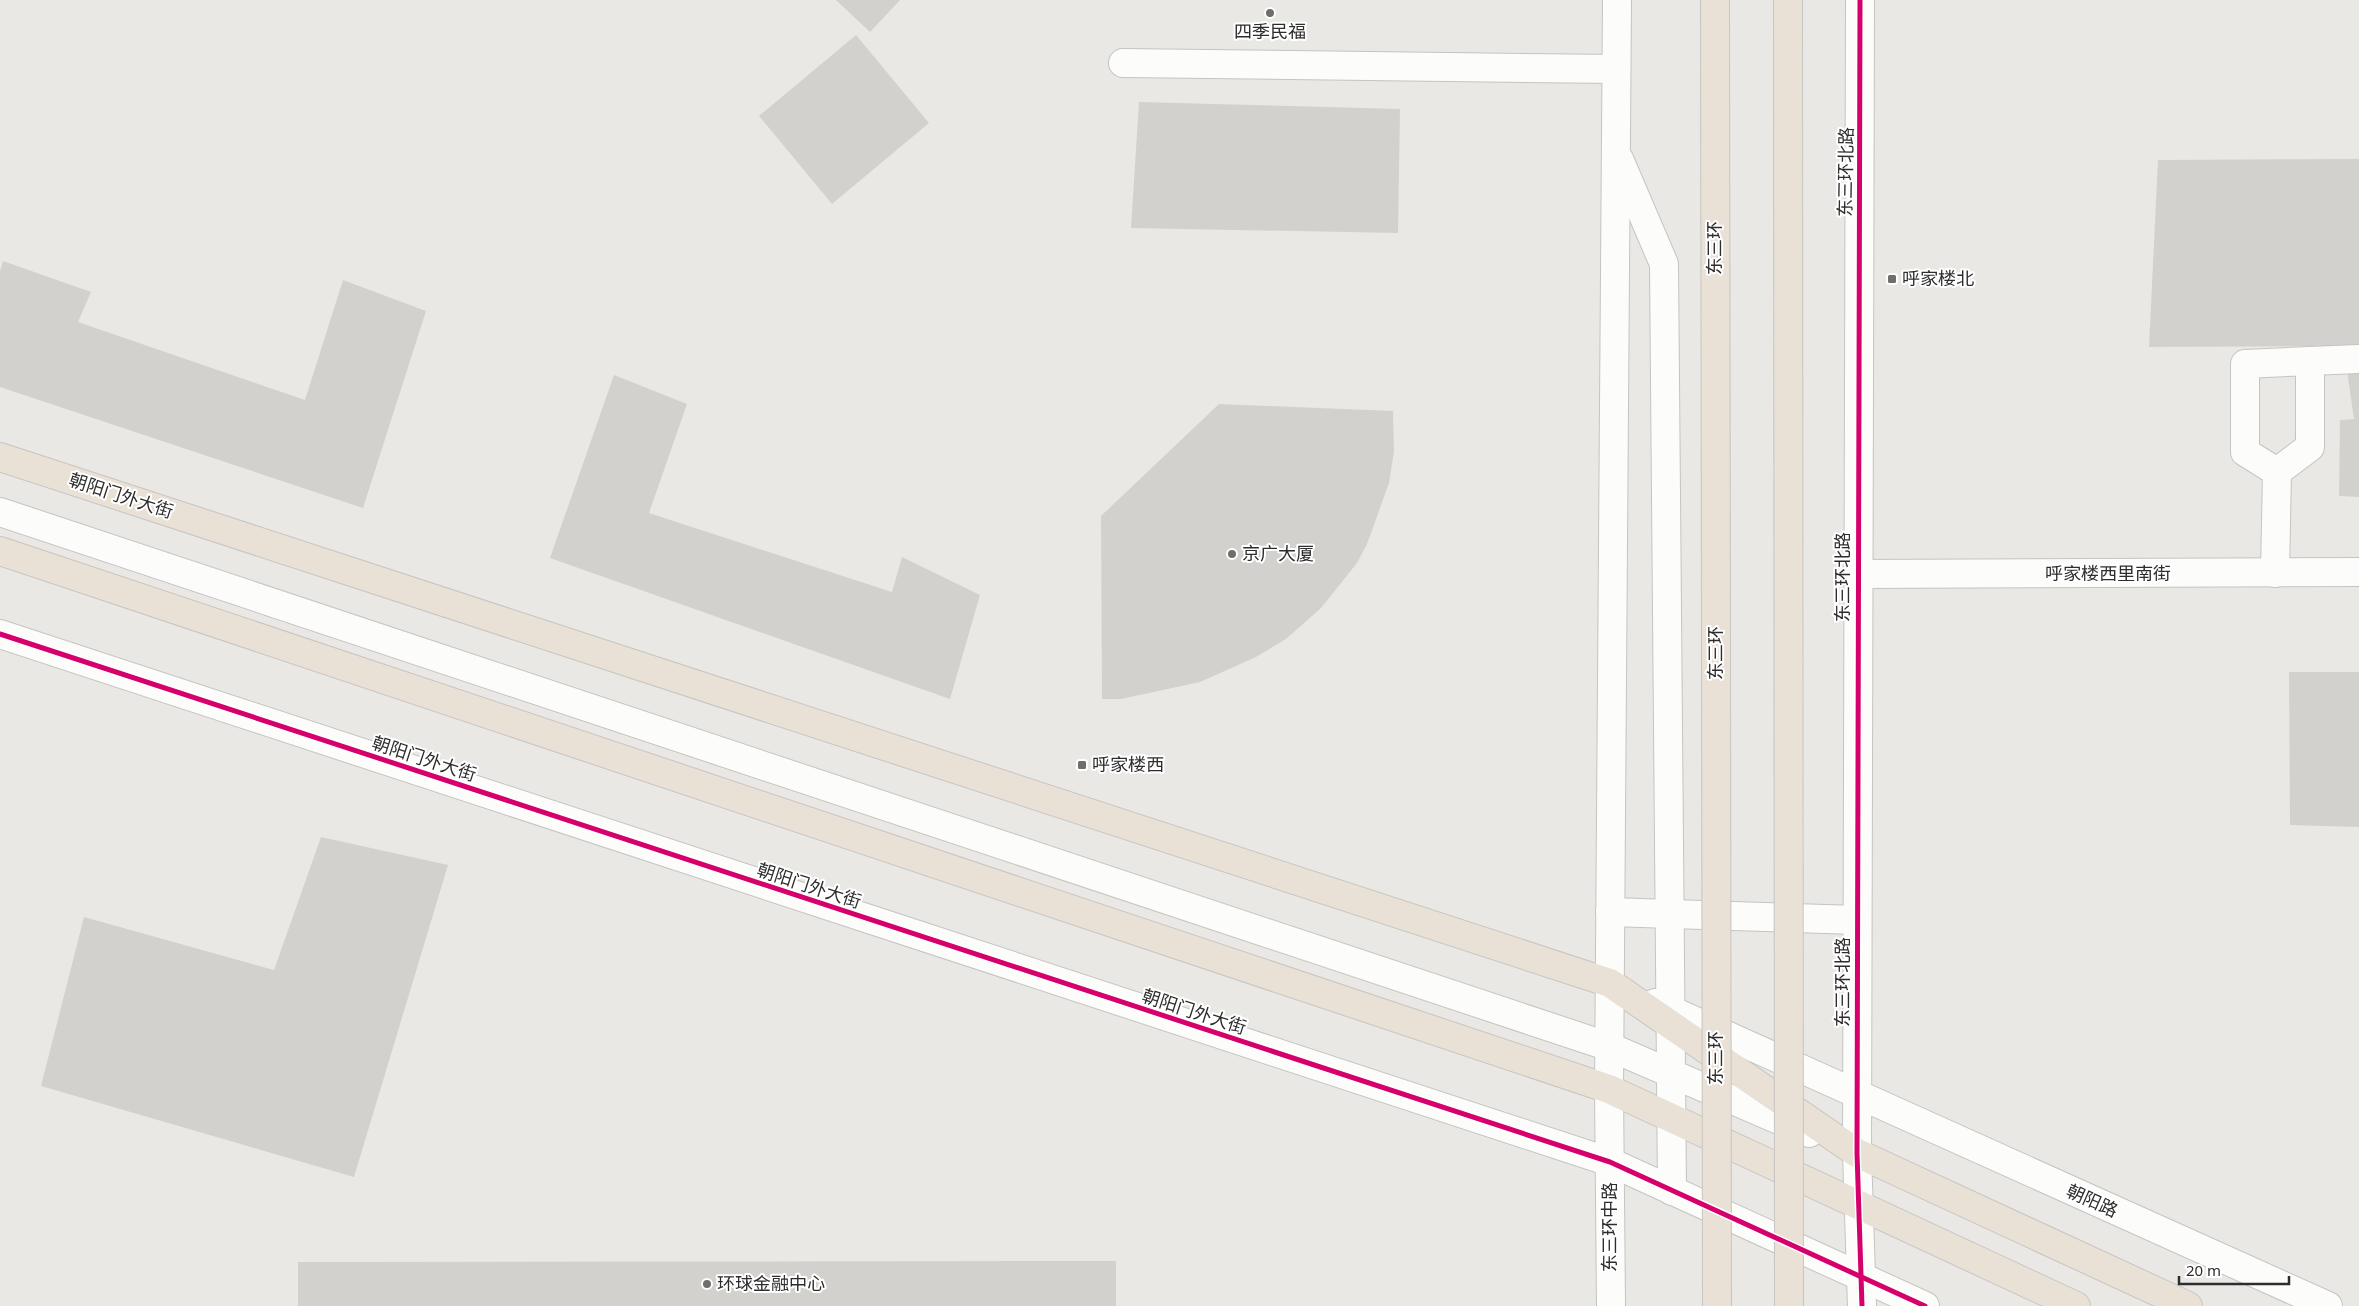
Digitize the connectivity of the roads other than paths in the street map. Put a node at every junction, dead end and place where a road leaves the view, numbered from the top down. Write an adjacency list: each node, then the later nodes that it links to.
1 (1616, 0): 6 (street)
2 (1715, 0): 34 (highway, 东三环, bridge)
3 (1788, 0): 35 (highway, bridge)
4 (1860, 0): 15 (street, 东三环北路)
5 (1123, 63): 6 (street)
6 (1616, 69): 7 (street)
7 (1615, 148): 18 (street); 19 (street)
8 (2359, 359): 9 (street)
9 (2310, 362): 11 (street); 11 (street)
10 (0, 457): 21 (highway, 朝阳门外大街)
11 (2277, 472): 16 (street)
12 (0, 512): 23 (street)
13 (0, 551): 25 (highway)
14 (2359, 572): 16 (street, 呼家楼西里南街)
15 (1857, 574): 16 (street, 呼家楼西里南街); 20 (street, 东三环北路)
16 (2275, 574)
17 (0, 634): 29 (street, 朝阳门外大街)
18 (1610, 912): 19 (street); 21 (street)
19 (1669, 914): 20 (street); 22 (street)
20 (1857, 920): 26 (street, 东三环北路)
21 (1610, 983): 22 (highway, 朝阳门外大街); 23 (street, 东三环中路)
22 (1670, 1017): 24 (street); 26 (street, 朝阳路); 28 (highway, 朝阳门外大街)
23 (1610, 1047): 24 (street); 25 (street, 东三环中路)
24 (1670, 1073): 27 (street); 28 (street)
25 (1609, 1088): 27 (highway); 29 (street, 东三环中路)
26 (1857, 1095): 28 (street, 东三环北路); 40 (street, 朝阳路)
27 (1671, 1117): 30 (street); 31 (highway)
28 (1857, 1153): 31 (street, 东三环北路); 39 (highway)
29 (1610, 1162): 30 (street, 朝阳门外大街); 33 (street, 东三环中路)
30 (1672, 1191): 32 (street, 朝阳门外大街)
31 (1858, 1203): 32 (street, 东三环北路); 38 (highway)
32 (1861, 1277): 36 (street); 37 (street)
33 (1611, 1306)
34 (1717, 1306)
35 (1789, 1306)
36 (1862, 1306)
37 (1925, 1306)
38 (2076, 1306)
39 (2188, 1306)
40 (2328, 1306)

